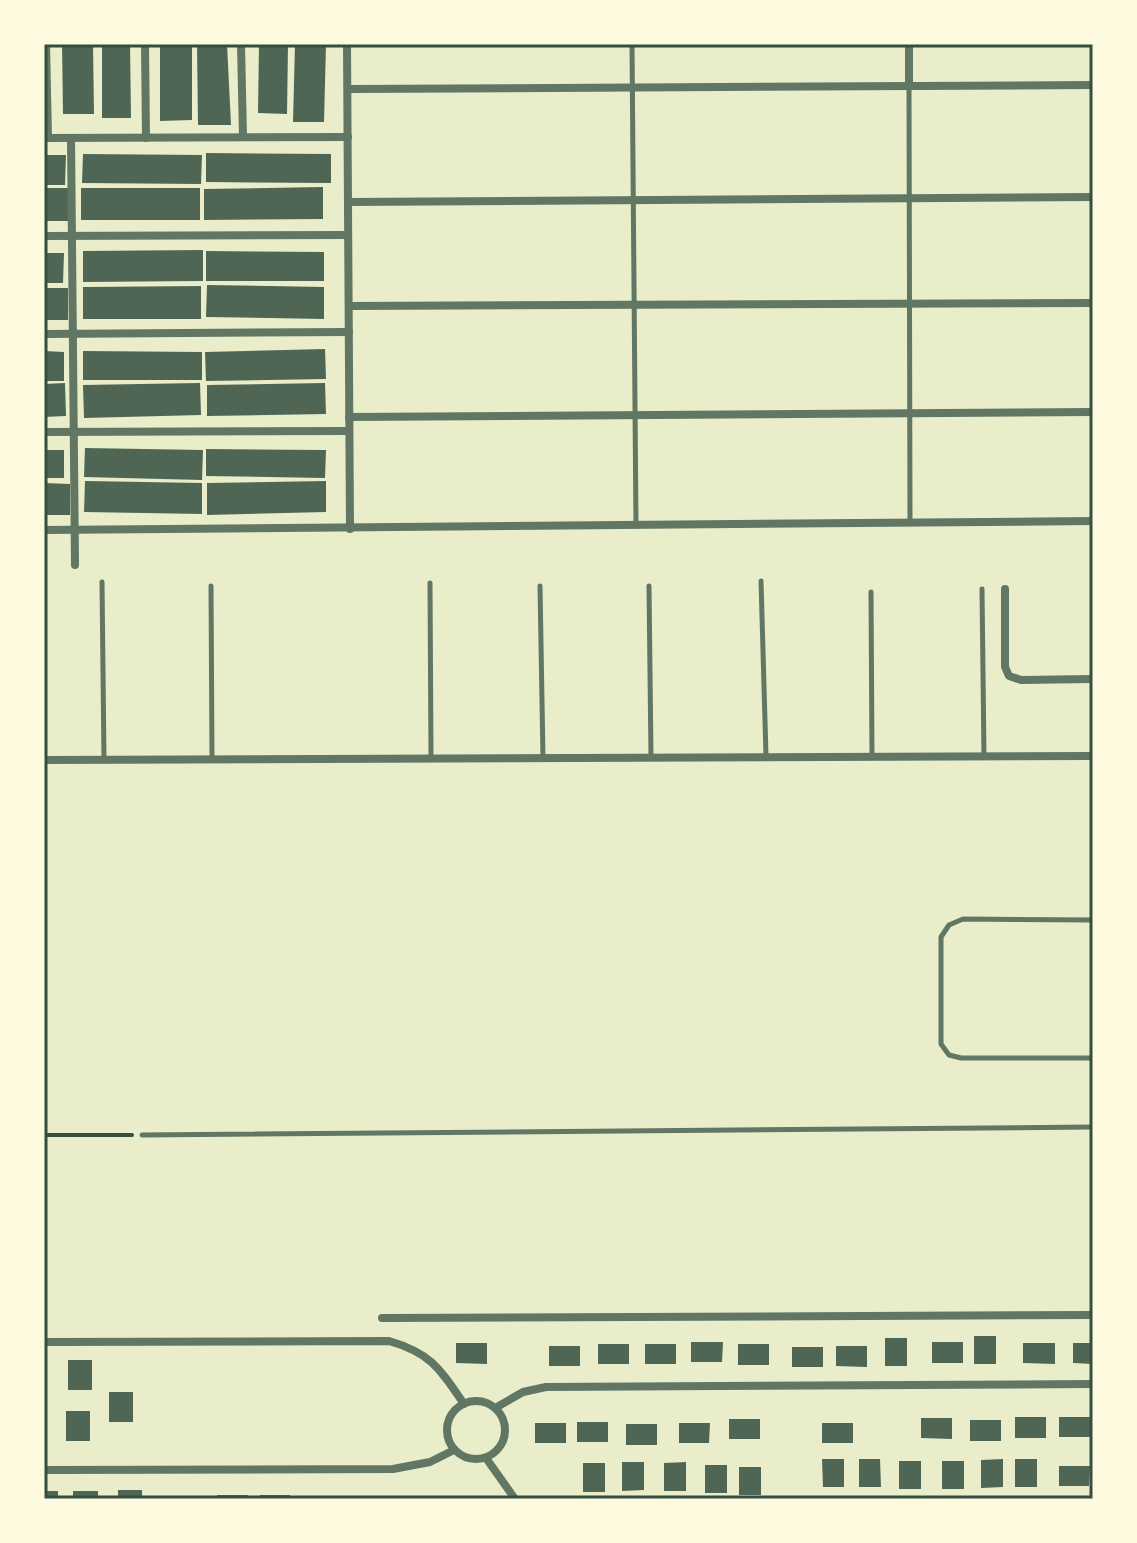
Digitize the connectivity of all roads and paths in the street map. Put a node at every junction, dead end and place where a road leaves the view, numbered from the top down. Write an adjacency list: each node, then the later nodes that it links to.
1 (46, 44): 13 (street)
2 (145, 44): 15 (street)
3 (241, 44): 11 (street)
4 (347, 44): 10 (street)
5 (632, 44): 9 (lane)
6 (909, 44): 8 (street)
7 (1093, 85): 8 (street)
8 (909, 86): 9 (street); 17 (lane)
9 (633, 88): 10 (street); 18 (lane)
10 (348, 89): 12 (street)
11 (243, 137): 12 (street); 15 (street)
12 (348, 137): 19 (street)
13 (46, 138): 14 (street)
14 (71, 138): 15 (street); 22 (street)
15 (146, 138)
16 (1093, 197): 17 (street)
17 (909, 198): 18 (street); 24 (lane)
18 (634, 200): 19 (street); 25 (lane)
19 (348, 202): 20 (street)
20 (348, 235): 22 (street); 26 (street)
21 (44, 236): 22 (street)
22 (74, 236): 29 (street)
23 (1093, 303): 24 (street)
24 (909, 304): 25 (street); 31 (lane)
25 (635, 305): 26 (street); 32 (lane)
26 (349, 306): 27 (street)
27 (349, 332): 29 (street); 33 (street)
28 (44, 334): 29 (street)
29 (75, 334): 36 (street)
30 (1093, 412): 31 (street)
31 (909, 413): 32 (street); 38 (lane)
32 (635, 415): 33 (street); 39 (lane)
33 (349, 417): 34 (street)
34 (349, 431): 36 (street); 40 (street)
35 (44, 432): 36 (street)
36 (76, 432): 42 (street)
37 (1093, 521): 38 (street)
38 (910, 525): 39 (street)
39 (636, 527): 40 (street)
40 (350, 529): 42 (street)
41 (44, 530): 42 (street)
42 (75, 530): 43 (street)
43 (75, 565)
44 (761, 581): 54 (lane)
45 (102, 582): 60 (lane)
46 (430, 583): 58 (lane)
47 (211, 586): 61 (lane)
48 (540, 586): 62 (lane)
49 (649, 586): 59 (lane)
50 (982, 589): 56 (lane)
51 (1005, 589): 53 (street)
52 (871, 592): 55 (lane)
53 (1093, 679)
54 (766, 756): 55 (street); 59 (street)
55 (872, 756): 56 (street)
56 (984, 756): 57 (street)
57 (1093, 756)
58 (431, 757): 61 (street); 62 (street)
59 (651, 757): 62 (street)
60 (104, 759): 61 (street); 63 (street)
61 (212, 759)
62 (543, 759)
63 (44, 760)
64 (1093, 920): 65 (lane)
65 (1093, 1058)
66 (1093, 1127): 68 (lane)
67 (44, 1135): 68 (path)
68 (142, 1135)
69 (1093, 1315): 70 (street)
70 (382, 1318)
71 (44, 1342): 73 (street)
72 (1093, 1384): 74 (street)
73 (464, 1404): 74 (street); 75 (street)
74 (497, 1407): 76 (street)
75 (454, 1450): 76 (street); 77 (street)
76 (486, 1458): 78 (street)
77 (44, 1470)
78 (515, 1499)

